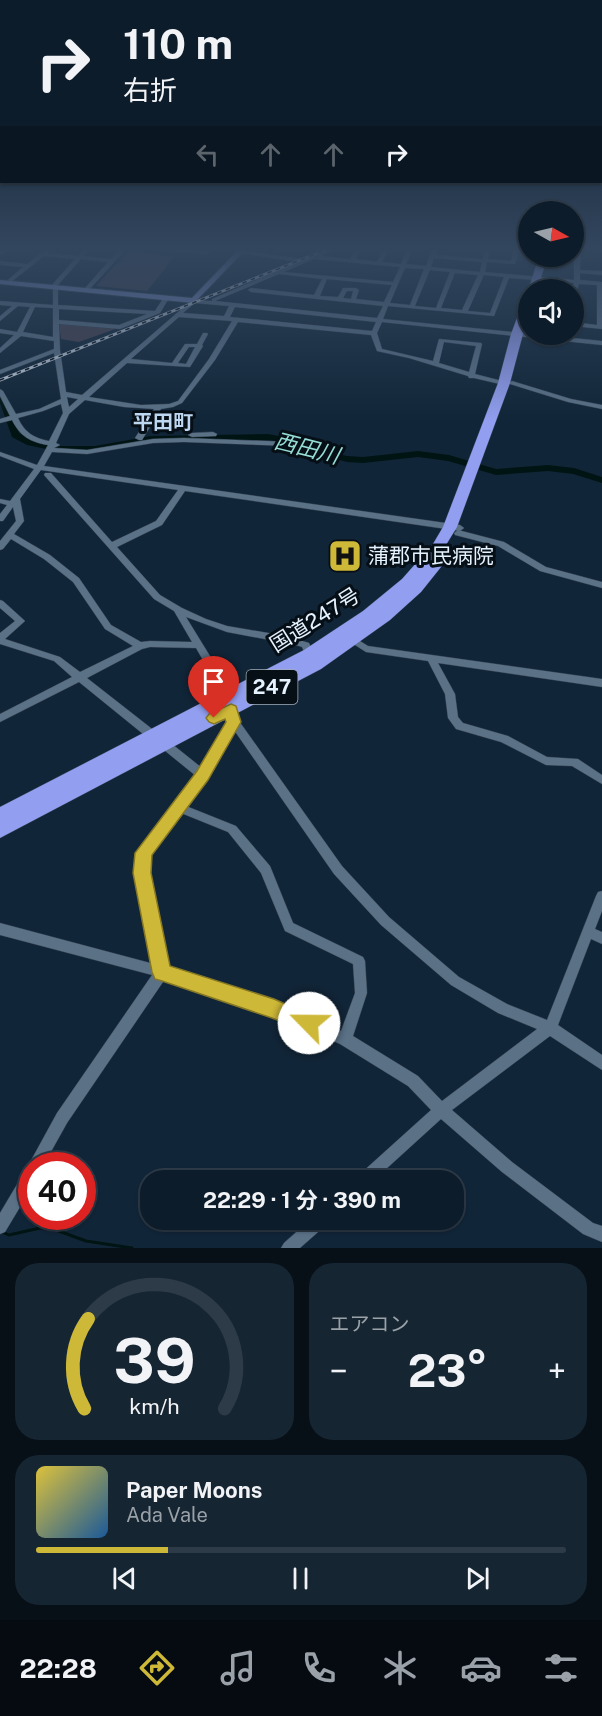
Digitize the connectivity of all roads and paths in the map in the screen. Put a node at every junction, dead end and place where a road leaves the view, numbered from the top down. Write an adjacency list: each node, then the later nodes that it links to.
1 (16, 305): 22 (street)
2 (27, 305): 14 (street)
3 (161, 305): 19 (street)
4 (190, 305): 20 (street)
5 (233, 305): 21 (street)
6 (236, 305): 23 (street)
7 (260, 305): 23 (street)
8 (385, 305): 23 (street)
9 (396, 305): 15 (street)
10 (439, 305): 17 (street)
11 (467, 305): 18 (street)
12 (496, 305): 18 (street)
13 (601, 305): 27 (street)
14 (33, 306): 16 (street); 31 (street)
15 (412, 307): 17 (street)
16 (55, 308): 19 (street); 25 (street)
17 (438, 309): 18 (street)
18 (464, 312)
19 (156, 313): 25 (street)
20 (179, 315): 21 (street); 41 (street)
21 (226, 318): 24 (street)
22 (0, 319)
23 (379, 319): 29 (street); 30 (street)
24 (236, 320): 30 (street); 51 (street)
25 (56, 322): 33 (street)
26 (584, 325): 27 (street)
27 (601, 327)
28 (0, 331): 31 (street)
29 (518, 331)
30 (374, 333): 43 (street)
31 (19, 334): 33 (street); 40 (street)
32 (206, 334): 38 (street)
33 (56, 339): 39 (street)
34 (584, 339): 36 (street)
35 (584, 340): 36 (street)
36 (602, 342)
37 (520, 345): 46 (highway, 国道247号 / 247)
38 (200, 346): 42 (street); 42 (street)
39 (57, 350): 44 (street); 48 (street)
40 (0, 351)
41 (126, 361): 42 (street); 49 (street)
42 (174, 365)
43 (435, 365): 45 (street); 45 (street)
44 (0, 372)
45 (471, 377): 46 (street)
46 (508, 383): 50 (street); 66 (highway, 国道247号 / 247)
47 (0, 391): 53 (street)
48 (64, 397): 49 (street); 52 (street); 53 (street)
49 (84, 398): 51 (street); 52 (street)
50 (602, 407)
51 (158, 409): 56 (street)
52 (66, 413): 57 (street)
53 (14, 417): 54 (street); 57 (street)
54 (2, 420)
55 (213, 434): 56 (street)
56 (139, 438): 57 (street)
57 (51, 447): 59 (street); 60 (street)
58 (0, 454): 60 (street)
59 (320, 455)
60 (39, 468): 62 (street); 64 (street)
61 (48, 476): 68 (street)
62 (183, 488): 66 (street); 68 (street)
63 (0, 501): 64 (street)
64 (14, 501): 65 (street); 67 (street)
65 (0, 519)
66 (456, 530): 70 (street); 73 (highway, 国道247号 / 247)
67 (10, 535): 69 (street); 75 (street)
68 (111, 546): 72 (street)
69 (0, 547)
70 (602, 585)
71 (0, 603): 78 (street)
72 (178, 611): 74 (street); 76 (street)
73 (348, 637): 76 (highway, 国道247号 / 247); 77 (street); 80 (highway, 国道247号 / 247)
74 (199, 645): 75 (street); 80 (street)
75 (140, 646): 78 (street)
76 (309, 654): 80 (highway, 国道247号 / 247)
77 (432, 660): 79 (street); 84 (street)
78 (80, 677): 81 (street); 82 (street)
79 (602, 683)
80 (229, 710): 82 (highway, 国道247号 / 247); 83 (street); 93 (street)
81 (0, 718)
82 (158, 739): 83 (street); 86 (highway, 国道247号 / 247); 87 (highway, 国道247号 / 247)
83 (203, 776): 85 (street)
84 (602, 780)
85 (178, 807): 92 (street); 94 (street)
86 (0, 816)
87 (0, 830)
88 (602, 896): 90 (street)
89 (0, 929): 92 (street)
90 (588, 931): 91 (street); 93 (street)
91 (602, 938)
92 (162, 972): 94 (street); 97 (street)
93 (550, 1028): 95 (street); 96 (street)
94 (345, 1039): 96 (street)
95 (602, 1063)
96 (441, 1110): 98 (street); 102 (street)
97 (43, 1152)
98 (375, 1170)
99 (18, 1196): 100 (street)
100 (0, 1227)
101 (310, 1230): 103 (street)
102 (602, 1234)
103 (290, 1248)

